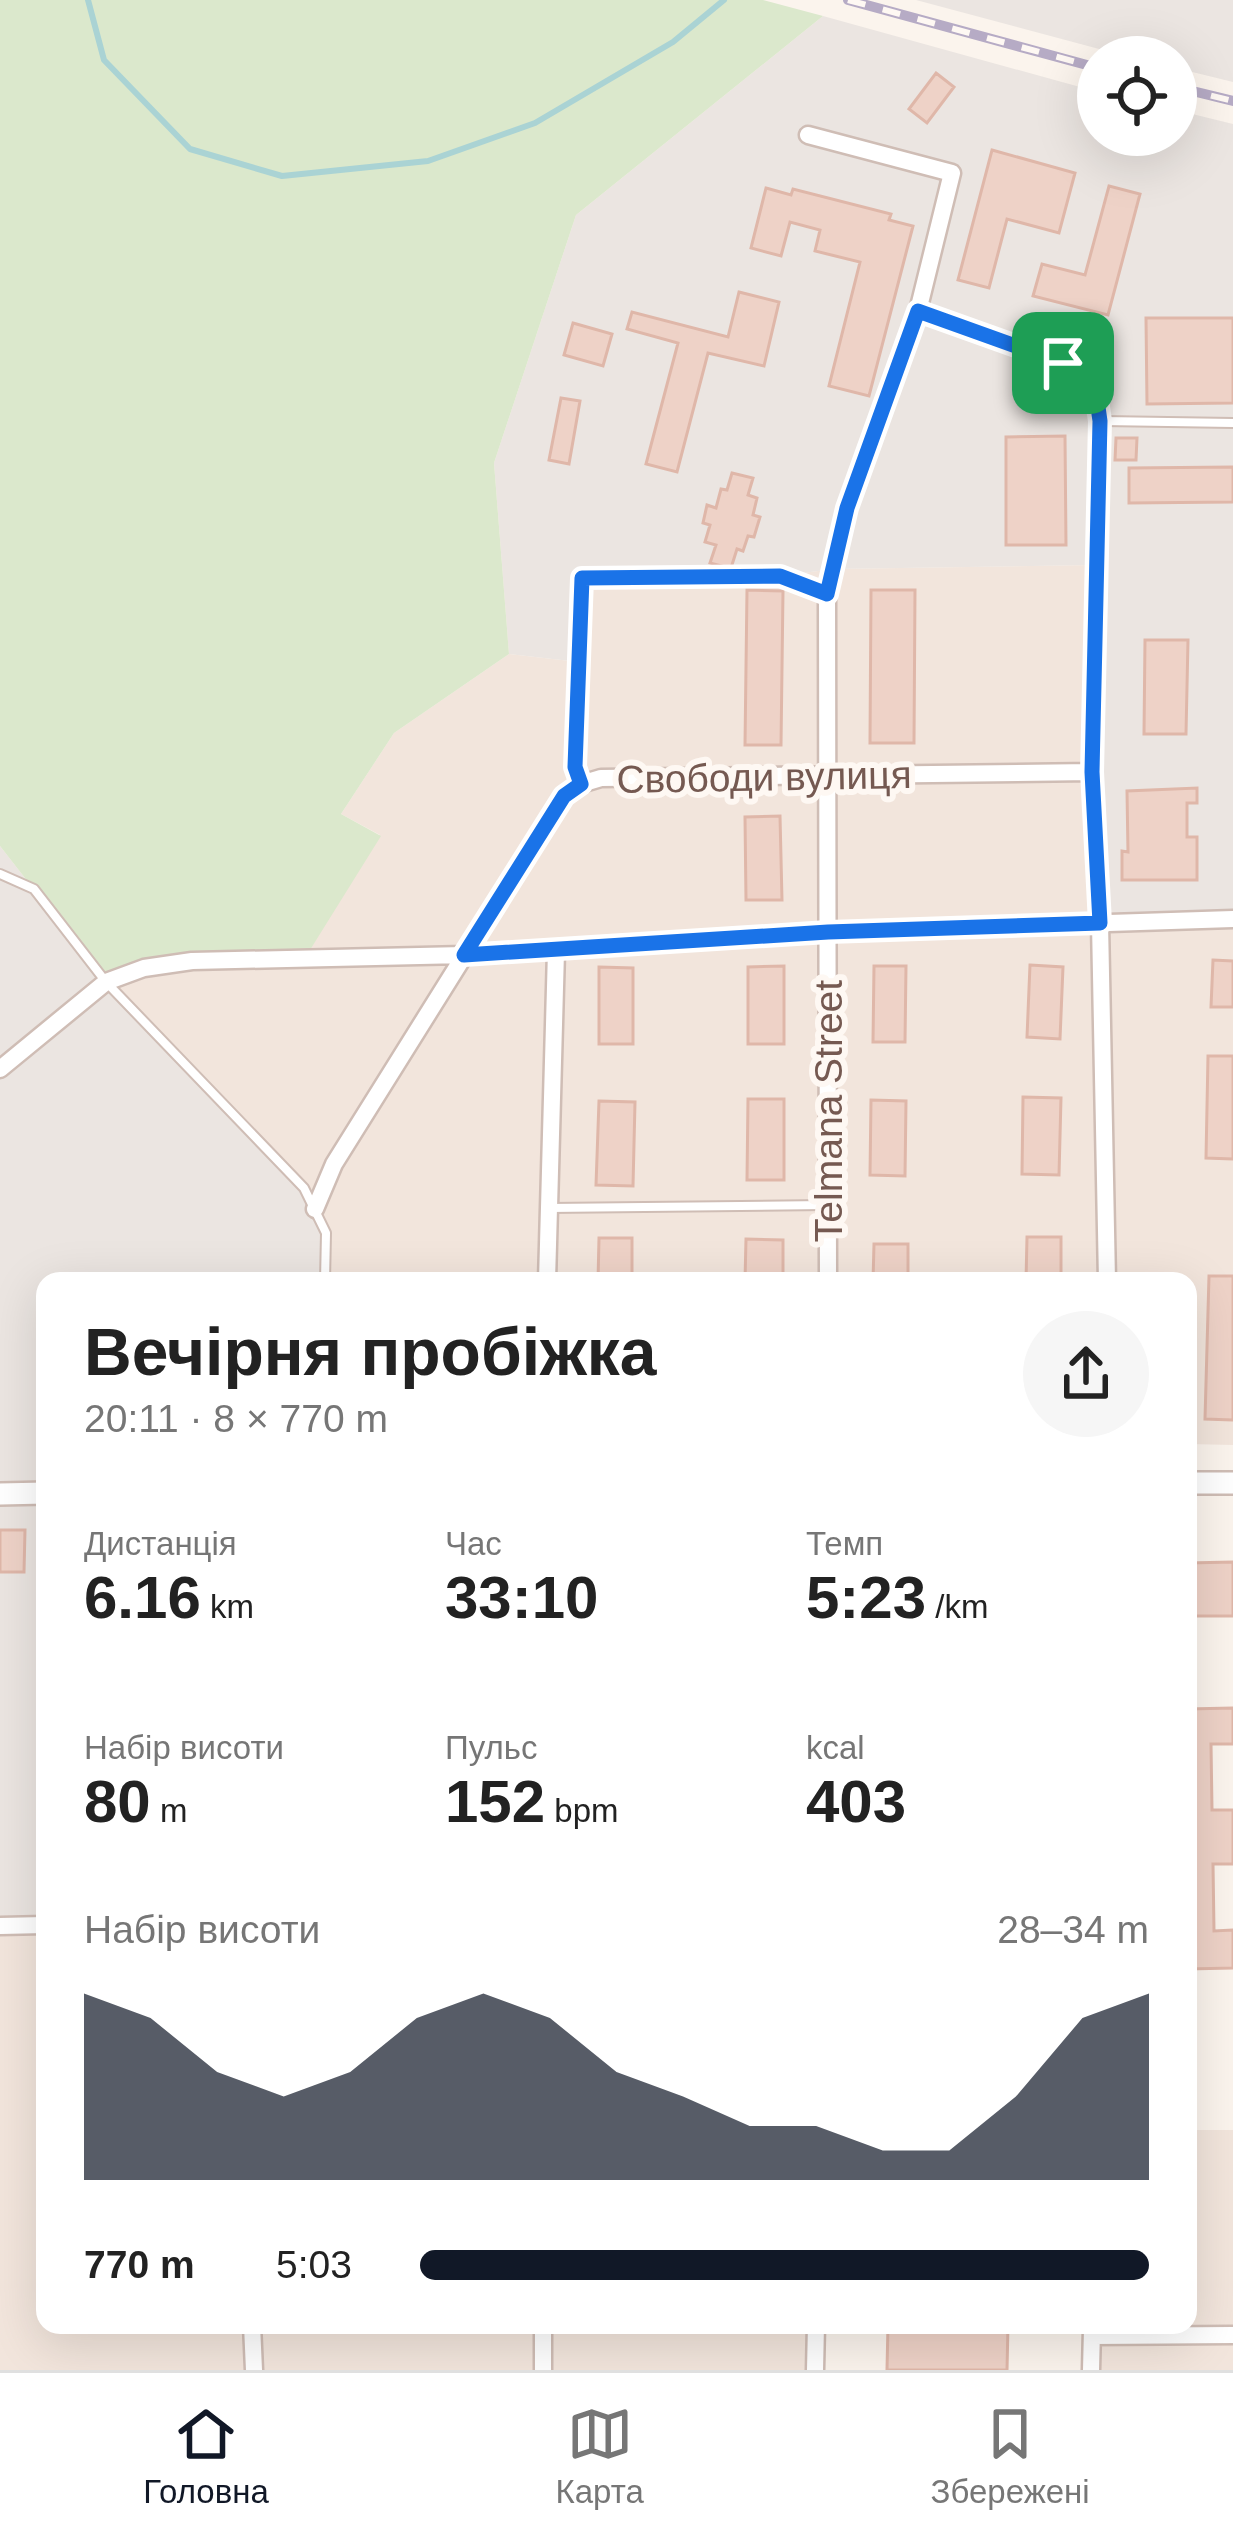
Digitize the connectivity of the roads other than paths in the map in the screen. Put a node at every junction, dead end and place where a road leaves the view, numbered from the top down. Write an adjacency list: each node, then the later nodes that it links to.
1 (808, 135): 2 (street, Telmana Street)
2 (918, 311): 3 (street); 5 (street, Telmana Street)
3 (1100, 421): 4 (lane); 6 (street)
4 (1233, 423)
5 (827, 594): 7 (street, Telmana Street); 8 (lane)
6 (1092, 772): 7 (street, Свободи вулиця); 11 (street)
7 (826, 776): 8 (street, Свободи вулиця); 12 (street, Telmana Street)
8 (581, 784): 14 (street, Свободи вулиця)
9 (0, 874): 15 (lane)
10 (1233, 919): 11 (street)
11 (1100, 923): 12 (street); 23 (street)
12 (828, 932): 13 (street); 17 (street, Telmana Street)
13 (556, 951): 14 (street); 18 (street)
14 (464, 955): 15 (street); 19 (street, Свободи вулиця)
15 (106, 982): 16 (street); 19 (lane)
16 (0, 1070)
17 (828, 1205): 18 (lane); 22 (street, Telmana Street)
18 (549, 1208): 21 (street)
19 (315, 1209): 20 (lane)
20 (325, 1272)
21 (547, 1272)
22 (828, 1272)
23 (1107, 1272)
24 (1233, 1483): 25 (street)
25 (1197, 1484)
26 (36, 1493): 27 (street)
27 (0, 1494)
28 (36, 1925): 29 (street)
29 (0, 1926)
30 (252, 2334): 36 (street)
31 (543, 2334): 37 (street)
32 (816, 2334): 38 (street)
33 (1092, 2334): 39 (street)
34 (1197, 2334): 35 (street)
35 (1233, 2335)
36 (254, 2370)
37 (543, 2370)
38 (815, 2370)
39 (1091, 2370)

